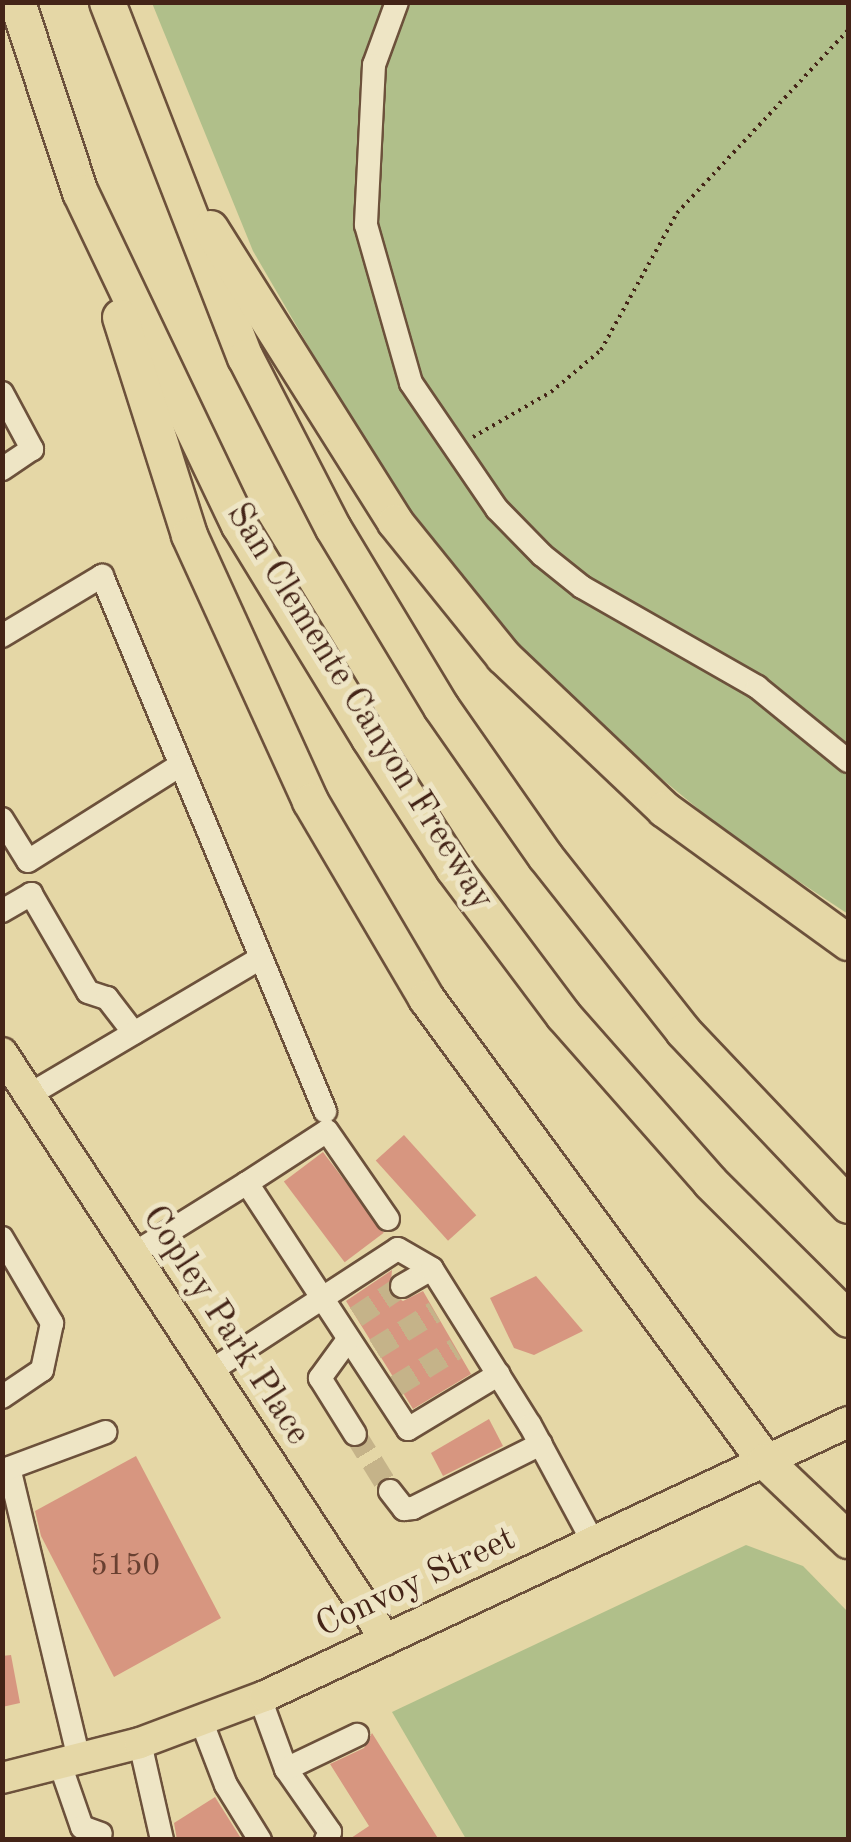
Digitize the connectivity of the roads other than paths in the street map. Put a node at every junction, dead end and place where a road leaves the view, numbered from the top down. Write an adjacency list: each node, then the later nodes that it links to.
1 (17, 2): 5 (highway, San Clemente Canyon Freeway)
2 (107, 2): 4 (highway, San Clemente Canyon Freeway)
3 (398, 2): 9 (street)
4 (162, 155): 13 (highway); 20 (highway, San Clemente Canyon Freeway)
5 (80, 192): 27 (highway, San Clemente Canyon Freeway); 36 (highway)
6 (2, 392): 7 (street)
7 (2, 468)
8 (2, 636): 10 (street)
9 (848, 761)
10 (178, 766): 11 (street); 14 (street)
11 (2, 818)
12 (2, 911): 15 (street)
13 (848, 942)
14 (257, 960): 15 (street); 18 (street)
15 (134, 1033): 17 (street)
16 (2, 1053): 17 (main road, Copley Park Place)
17 (29, 1095): 23 (main road, Copley Park Place)
18 (325, 1112)
19 (247, 1182): 21 (street); 23 (street); 26 (street)
20 (848, 1204)
21 (388, 1219)
22 (2, 1238): 31 (street)
23 (133, 1254): 29 (main road, Copley Park Place)
24 (432, 1268): 25 (street); 26 (street); 30 (street)
25 (402, 1286)
26 (322, 1300): 28 (street); 29 (street)
27 (848, 1319)
28 (355, 1339): 30 (street); 34 (street)
29 (209, 1372): 40 (main road, Copley Park Place)
30 (500, 1374): 35 (street)
31 (2, 1397)
32 (844, 1424): 36 (main road, Convoy Street)
33 (106, 1432): 45 (street)
34 (355, 1434)
35 (541, 1444): 37 (street); 39 (street)
36 (764, 1460): 38 (highway); 39 (main road, Convoy Street)
37 (390, 1491)
38 (848, 1540)
39 (592, 1542): 40 (main road, Convoy Street)
40 (386, 1640): 41 (main road, Convoy Street)
41 (260, 1698): 42 (main road, Convoy Street); 46 (street)
42 (201, 1720): 44 (main road, Convoy Street); 50 (street)
43 (357, 1735): 46 (street)
44 (140, 1743): 45 (main road, Convoy Street); 49 (street)
45 (69, 1762): 47 (main road, Convoy Street); 48 (street)
46 (286, 1769): 51 (street)
47 (2, 1778)
48 (87, 1834)
49 (162, 1840)
50 (260, 1840)
51 (326, 1840)

